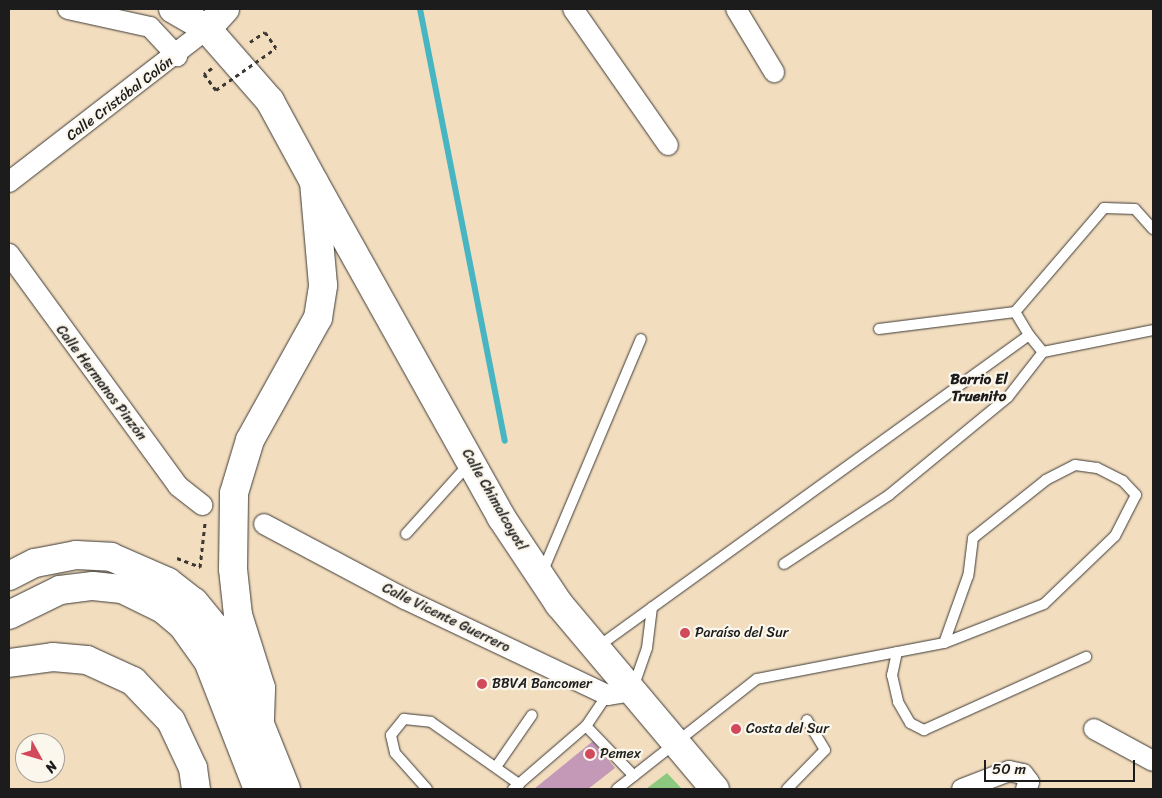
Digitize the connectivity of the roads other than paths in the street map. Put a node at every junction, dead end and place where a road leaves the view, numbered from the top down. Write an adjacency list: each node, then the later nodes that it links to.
1 (68, 9): 7 (street)
2 (173, 9): 6 (main road, Calle Chimalcoyotl)
3 (225, 9): 6 (main road, Calle Cristóbal Colón)
4 (573, 9): 9 (street)
5 (736, 9): 8 (street)
6 (207, 29): 7 (street, Calle Cristóbal Colón); 11 (main road, Calle Chimalcoyotl)
7 (177, 56): 10 (street, Calle Cristóbal Colón)
8 (774, 72)
9 (668, 145)
10 (9, 182)
11 (314, 182): 20 (main road, Calle Chimalcoyotl); 36 (main road)
12 (1153, 229): 14 (lane)
13 (9, 254): 21 (street, Calle Hermanos Pinzón)
14 (1015, 312): 15 (lane); 17 (lane)
15 (879, 329)
16 (1153, 330): 19 (lane)
17 (1029, 335): 19 (lane); 27 (lane)
18 (641, 339): 26 (lane)
19 (1043, 352): 24 (lane)
20 (471, 462): 23 (lane); 26 (main road, Calle Chimalcoyotl)
21 (202, 505)
22 (264, 524): 34 (street, Calle Vicente Guerrero)
23 (406, 534)
24 (784, 564)
25 (9, 576): 36 (main road)
26 (540, 576): 30 (main road, Calle Chimalcoyotl)
27 (652, 607): 30 (lane); 34 (lane)
28 (9, 614): 46 (main road)
29 (944, 643): 29 (lane); 31 (lane)
30 (596, 648): 34 (main road, Calle Chimalcoyotl)
31 (897, 652): 32 (lane); 40 (lane)
32 (1086, 657)
33 (9, 663): 45 (main road)
34 (620, 693): 38 (lane); 40 (main road, Calle Chimalcoyotl)
35 (532, 715): 42 (lane)
36 (260, 719): 47 (main road)
37 (807, 720): 51 (lane)
38 (586, 726): 43 (lane); 44 (lane)
39 (1094, 729): 41 (street)
40 (676, 744): 43 (lane); 50 (main road, Calle Chimalcoyotl)
41 (1153, 761)
42 (496, 767): 44 (lane); 48 (lane)
43 (634, 776): 49 (lane)
44 (516, 786)
45 (196, 789)
46 (258, 789)
47 (286, 789)
48 (427, 789)
49 (617, 789)
50 (715, 789)
51 (787, 789)
52 (962, 789): 53 (street)
53 (1026, 789)

